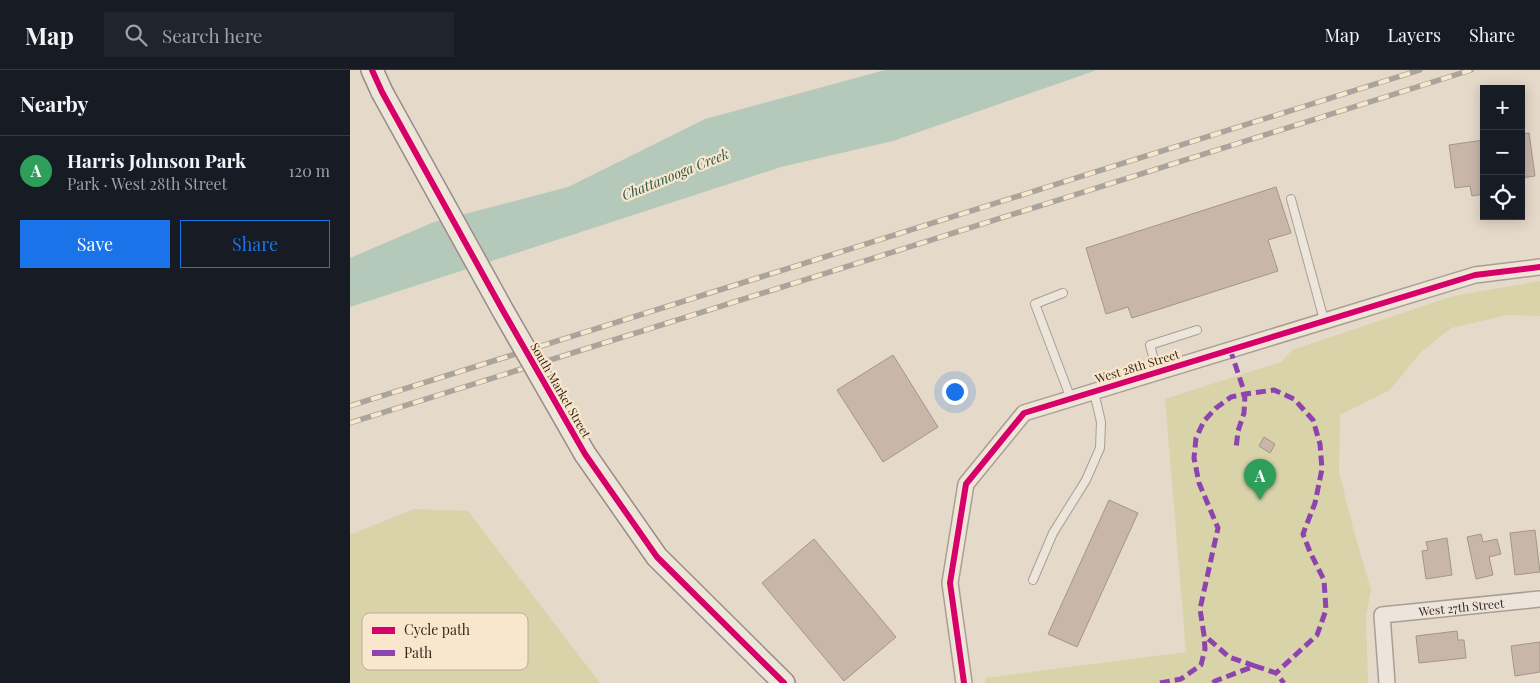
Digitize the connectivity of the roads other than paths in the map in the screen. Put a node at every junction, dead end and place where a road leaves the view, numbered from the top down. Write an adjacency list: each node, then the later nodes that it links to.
1 (372, 70): 12 (main road, South Market Street, bridge)
2 (1291, 199): 5 (lane)
3 (1540, 267): 5 (street, West 28th Street)
4 (1063, 293): 9 (lane)
5 (1324, 320): 7 (street, West 28th Street)
6 (1197, 330): 7 (lane)
7 (1157, 372): 8 (street, West 28th Street)
8 (1094, 392): 9 (street, West 28th Street); 10 (lane)
9 (1071, 399): 13 (street, West 28th Street)
10 (1033, 580)
11 (1540, 598): 14 (street, West 27th Street)
12 (784, 683)
13 (964, 683)
14 (1387, 683)

